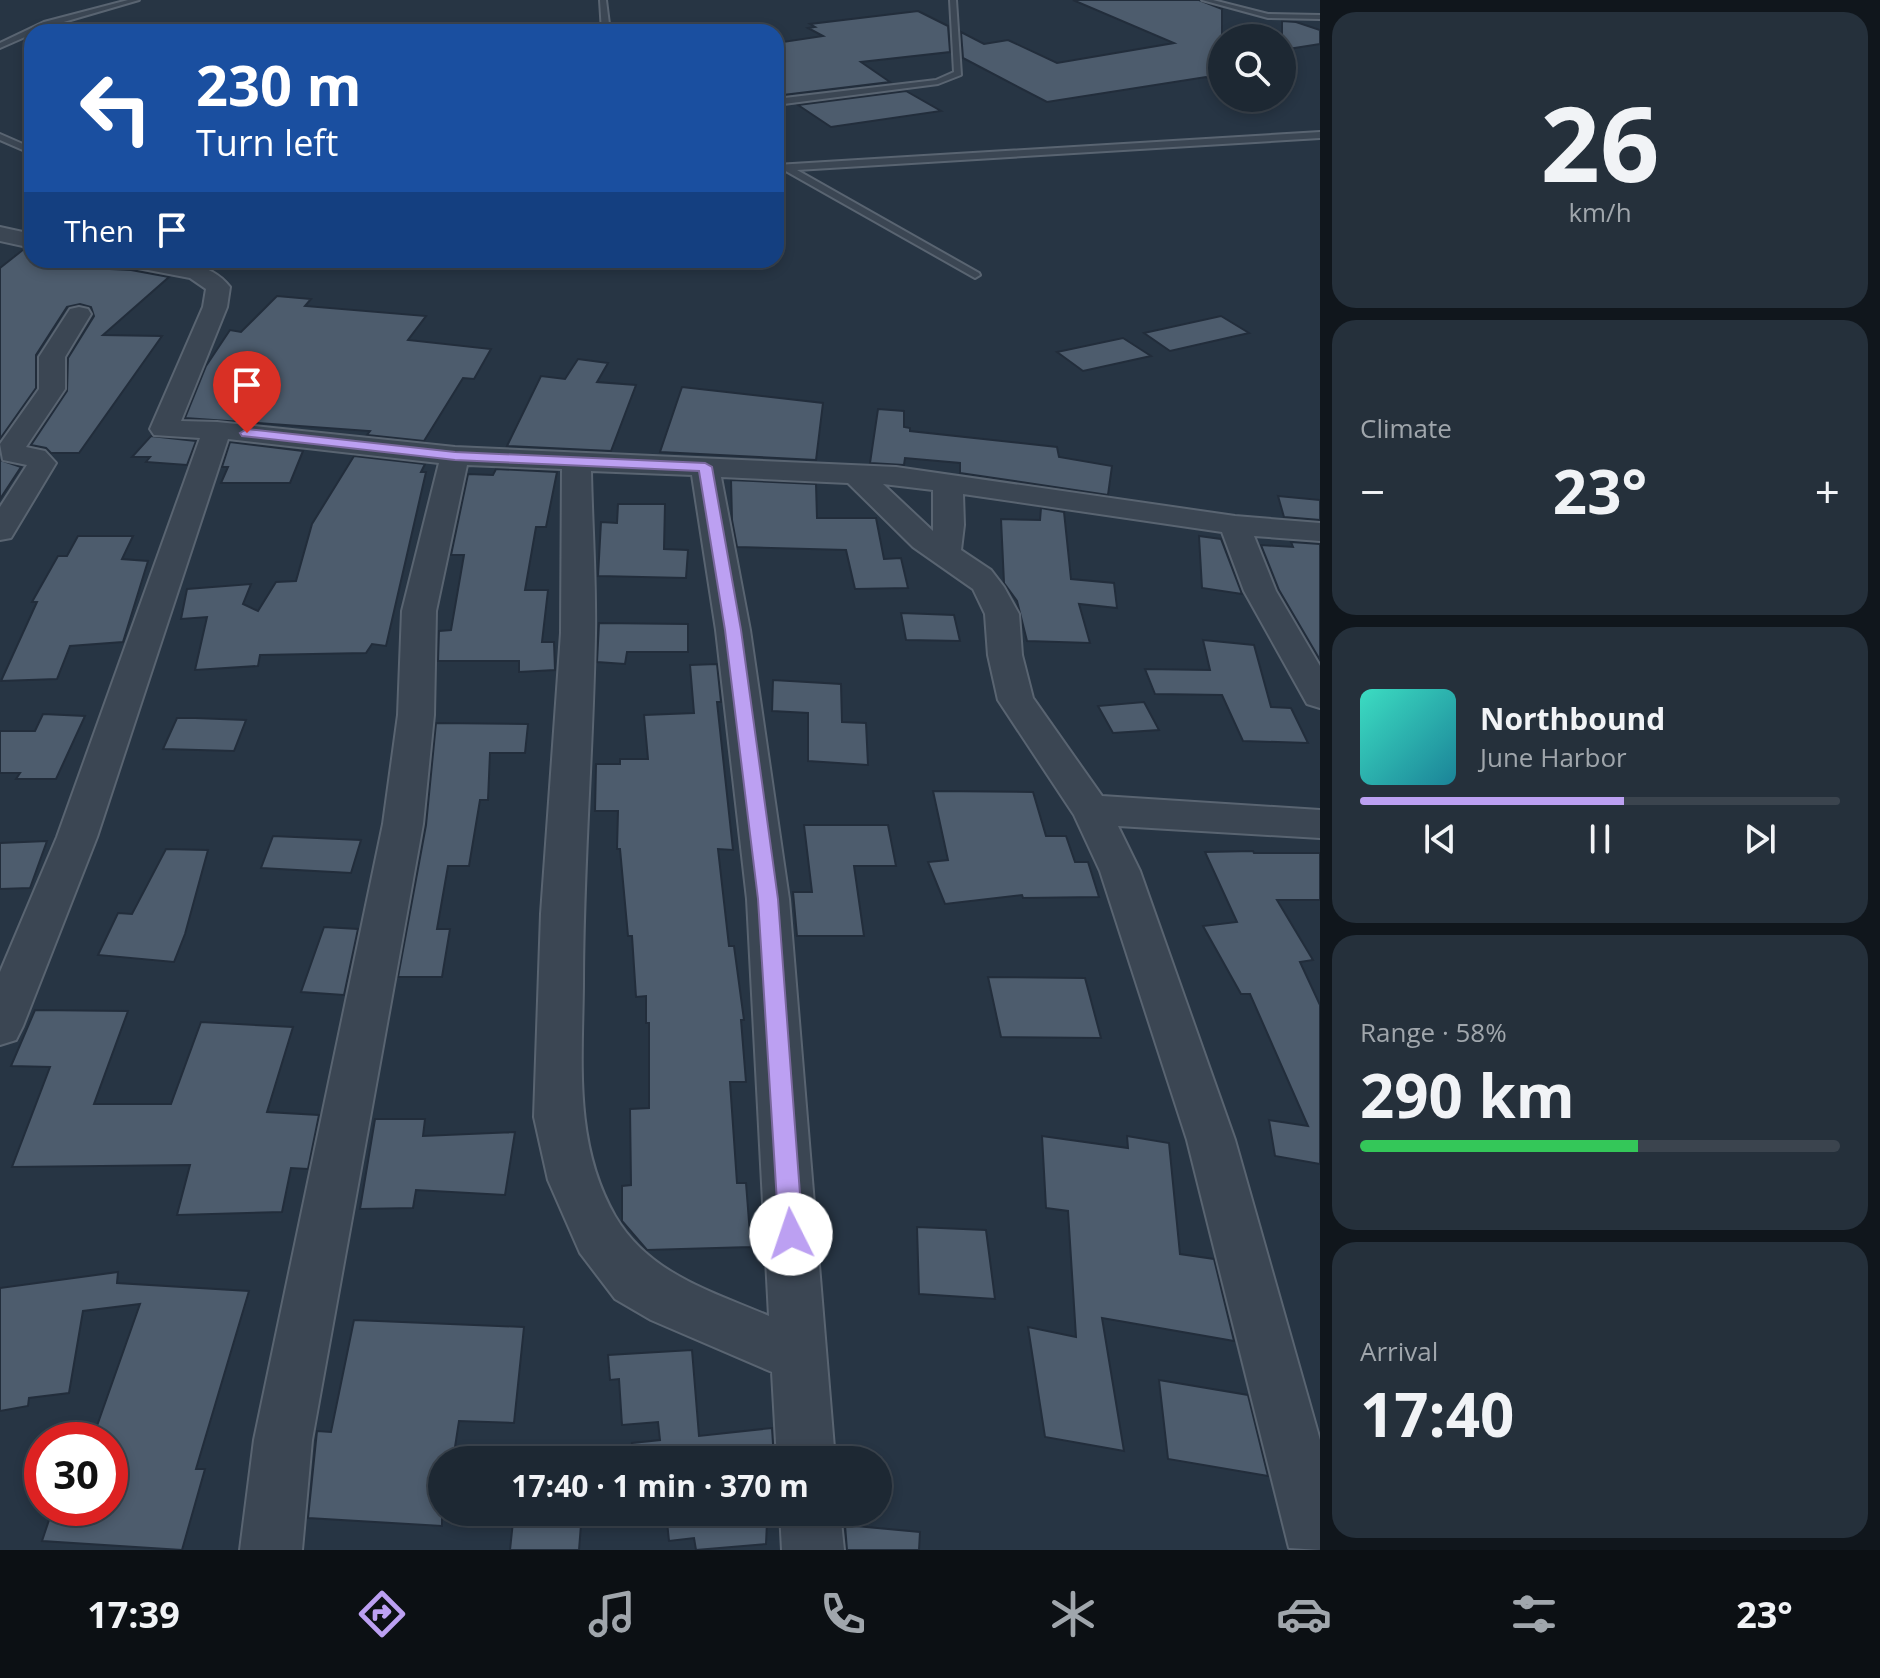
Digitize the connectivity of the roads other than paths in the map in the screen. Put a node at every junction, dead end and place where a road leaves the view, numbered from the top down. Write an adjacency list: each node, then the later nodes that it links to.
1 (136, 0): 8 (lane)
2 (603, 0): 9 (lane)
3 (953, 0): 12 (lane)
4 (1205, 0): 6 (lane)
5 (1246, 0): 6 (lane)
6 (1221, 4): 7 (lane)
7 (1320, 17)
8 (47, 24)
9 (605, 24)
10 (24, 35): 11 (lane)
11 (0, 46)
12 (784, 101)
13 (1320, 135): 16 (lane)
14 (0, 137): 15 (lane)
15 (24, 148)
16 (784, 168)
17 (784, 169): 21 (lane)
18 (0, 234): 19 (street)
19 (24, 239)
20 (171, 268): 23 (street)
21 (975, 275)
22 (79, 314): 30 (street)
23 (217, 430): 24 (street); 36 (street)
24 (455, 456): 25 (street); 41 (street)
25 (576, 463): 26 (street); 37 (street)
26 (705, 467): 27 (street); 37 (street)
27 (856, 474): 28 (street); 32 (street)
28 (948, 483): 29 (street); 32 (street)
29 (1235, 525): 31 (street); 33 (street)
30 (0, 531)
31 (1320, 532)
32 (944, 556): 34 (street)
33 (1320, 696)
34 (1091, 810): 35 (street); 40 (street)
35 (1320, 824)
36 (0, 1026)
37 (799, 1356): 38 (street)
38 (805, 1446)
39 (811, 1526): 42 (street)
40 (1320, 1548)
41 (271, 1550)
42 (813, 1550)

